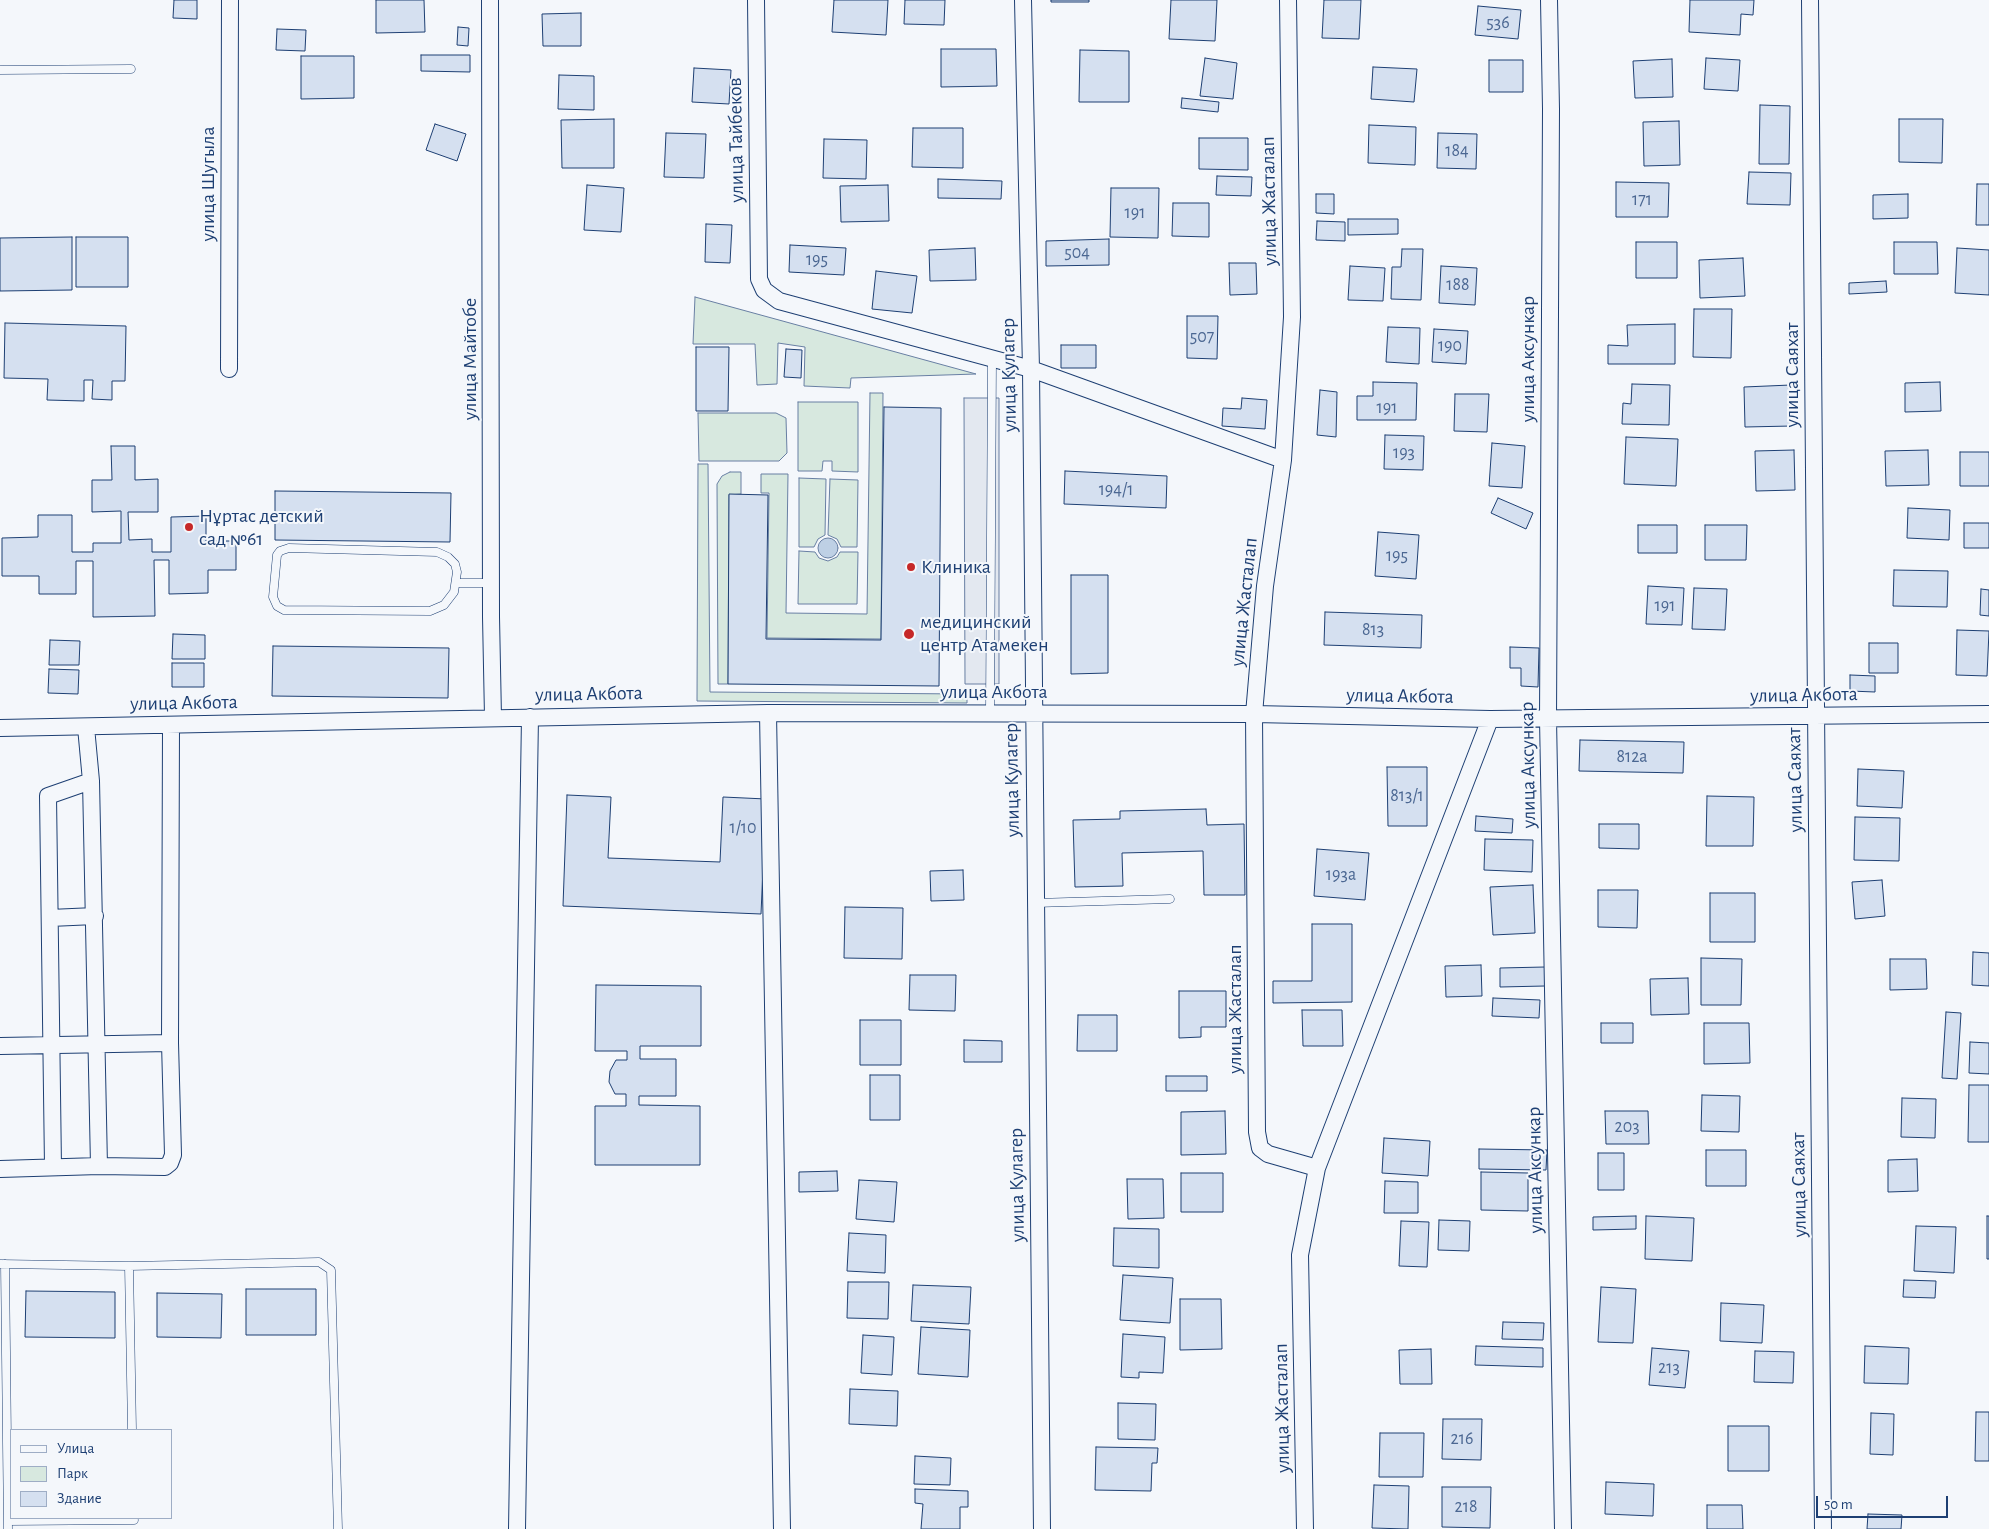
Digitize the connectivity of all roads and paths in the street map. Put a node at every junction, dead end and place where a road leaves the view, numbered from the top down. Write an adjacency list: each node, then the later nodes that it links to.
1 (230, 0): 11 (street, улица Шугыла)
2 (490, 0): 15 (street, улица Майтобе)
3 (756, 0): 10 (street, улица Тайбеков)
4 (1023, 0): 12 (street, улица Кулагер)
5 (1288, 0): 13 (street, улица Жасталап)
6 (1549, 0): 25 (street, улица Аксункар)
7 (1810, 0): 21 (street, улица Саяхат)
8 (131, 69): 9 (lane)
9 (0, 70)
10 (992, 358): 12 (street); 18 (lane)
11 (229, 368)
12 (1031, 369): 13 (street); 16 (street, улица Кулагер)
13 (1283, 460): 19 (street, улица Жасталап)
14 (456, 582): 14 (lane); 15 (lane)
15 (492, 583): 22 (street, улица Майтобе)
16 (1033, 712): 18 (street, улица Акбота); 19 (street, улица Акбота); 31 (street, улица Кулагер)
17 (768, 713): 18 (street, улица Акбота); 23 (street, улица Акбота); 50 (street)
18 (990, 713)
19 (1254, 714): 24 (street, улица Акбота); 41 (street, улица Жасталап)
20 (1989, 714): 21 (street, улица Акбота)
21 (1816, 716): 25 (street, улица Акбота); 54 (street, улица Саяхат)
22 (494, 717): 23 (street, улица Акбота); 26 (street, улица Акбота)
23 (530, 717): 49 (street)
24 (1490, 719): 25 (street, улица Акбота); 41 (street, улица Жасталап)
25 (1548, 719): 53 (street, улица Аксункар)
26 (171, 725): 27 (street, улица Акбота); 34 (street)
27 (86, 726): 28 (street, улица Акбота); 29 (street)
28 (0, 728)
29 (91, 781): 32 (street); 33 (street)
30 (1170, 899): 31 (lane)
31 (1035, 903): 51 (street, улица Кулагер)
32 (95, 916): 33 (street); 36 (street)
33 (50, 918): 35 (street)
34 (170, 1043): 36 (street); 38 (street)
35 (53, 1044): 36 (street); 37 (street); 39 (street)
36 (97, 1044): 38 (street)
37 (0, 1046)
38 (99, 1166): 39 (street)
39 (53, 1167): 40 (street)
40 (0, 1168)
41 (1318, 1168): 52 (street, улица Жасталап)
42 (2, 1264): 43 (lane); 45 (lane)
43 (129, 1266): 44 (lane); 48 (lane)
44 (132, 1429)
45 (9, 1478): 47 (lane)
46 (134, 1522): 47 (lane)
47 (8, 1525)
48 (338, 1529)
49 (517, 1529)
50 (782, 1529)
51 (1042, 1529)
52 (1305, 1529)
53 (1563, 1529)
54 (1823, 1529)

